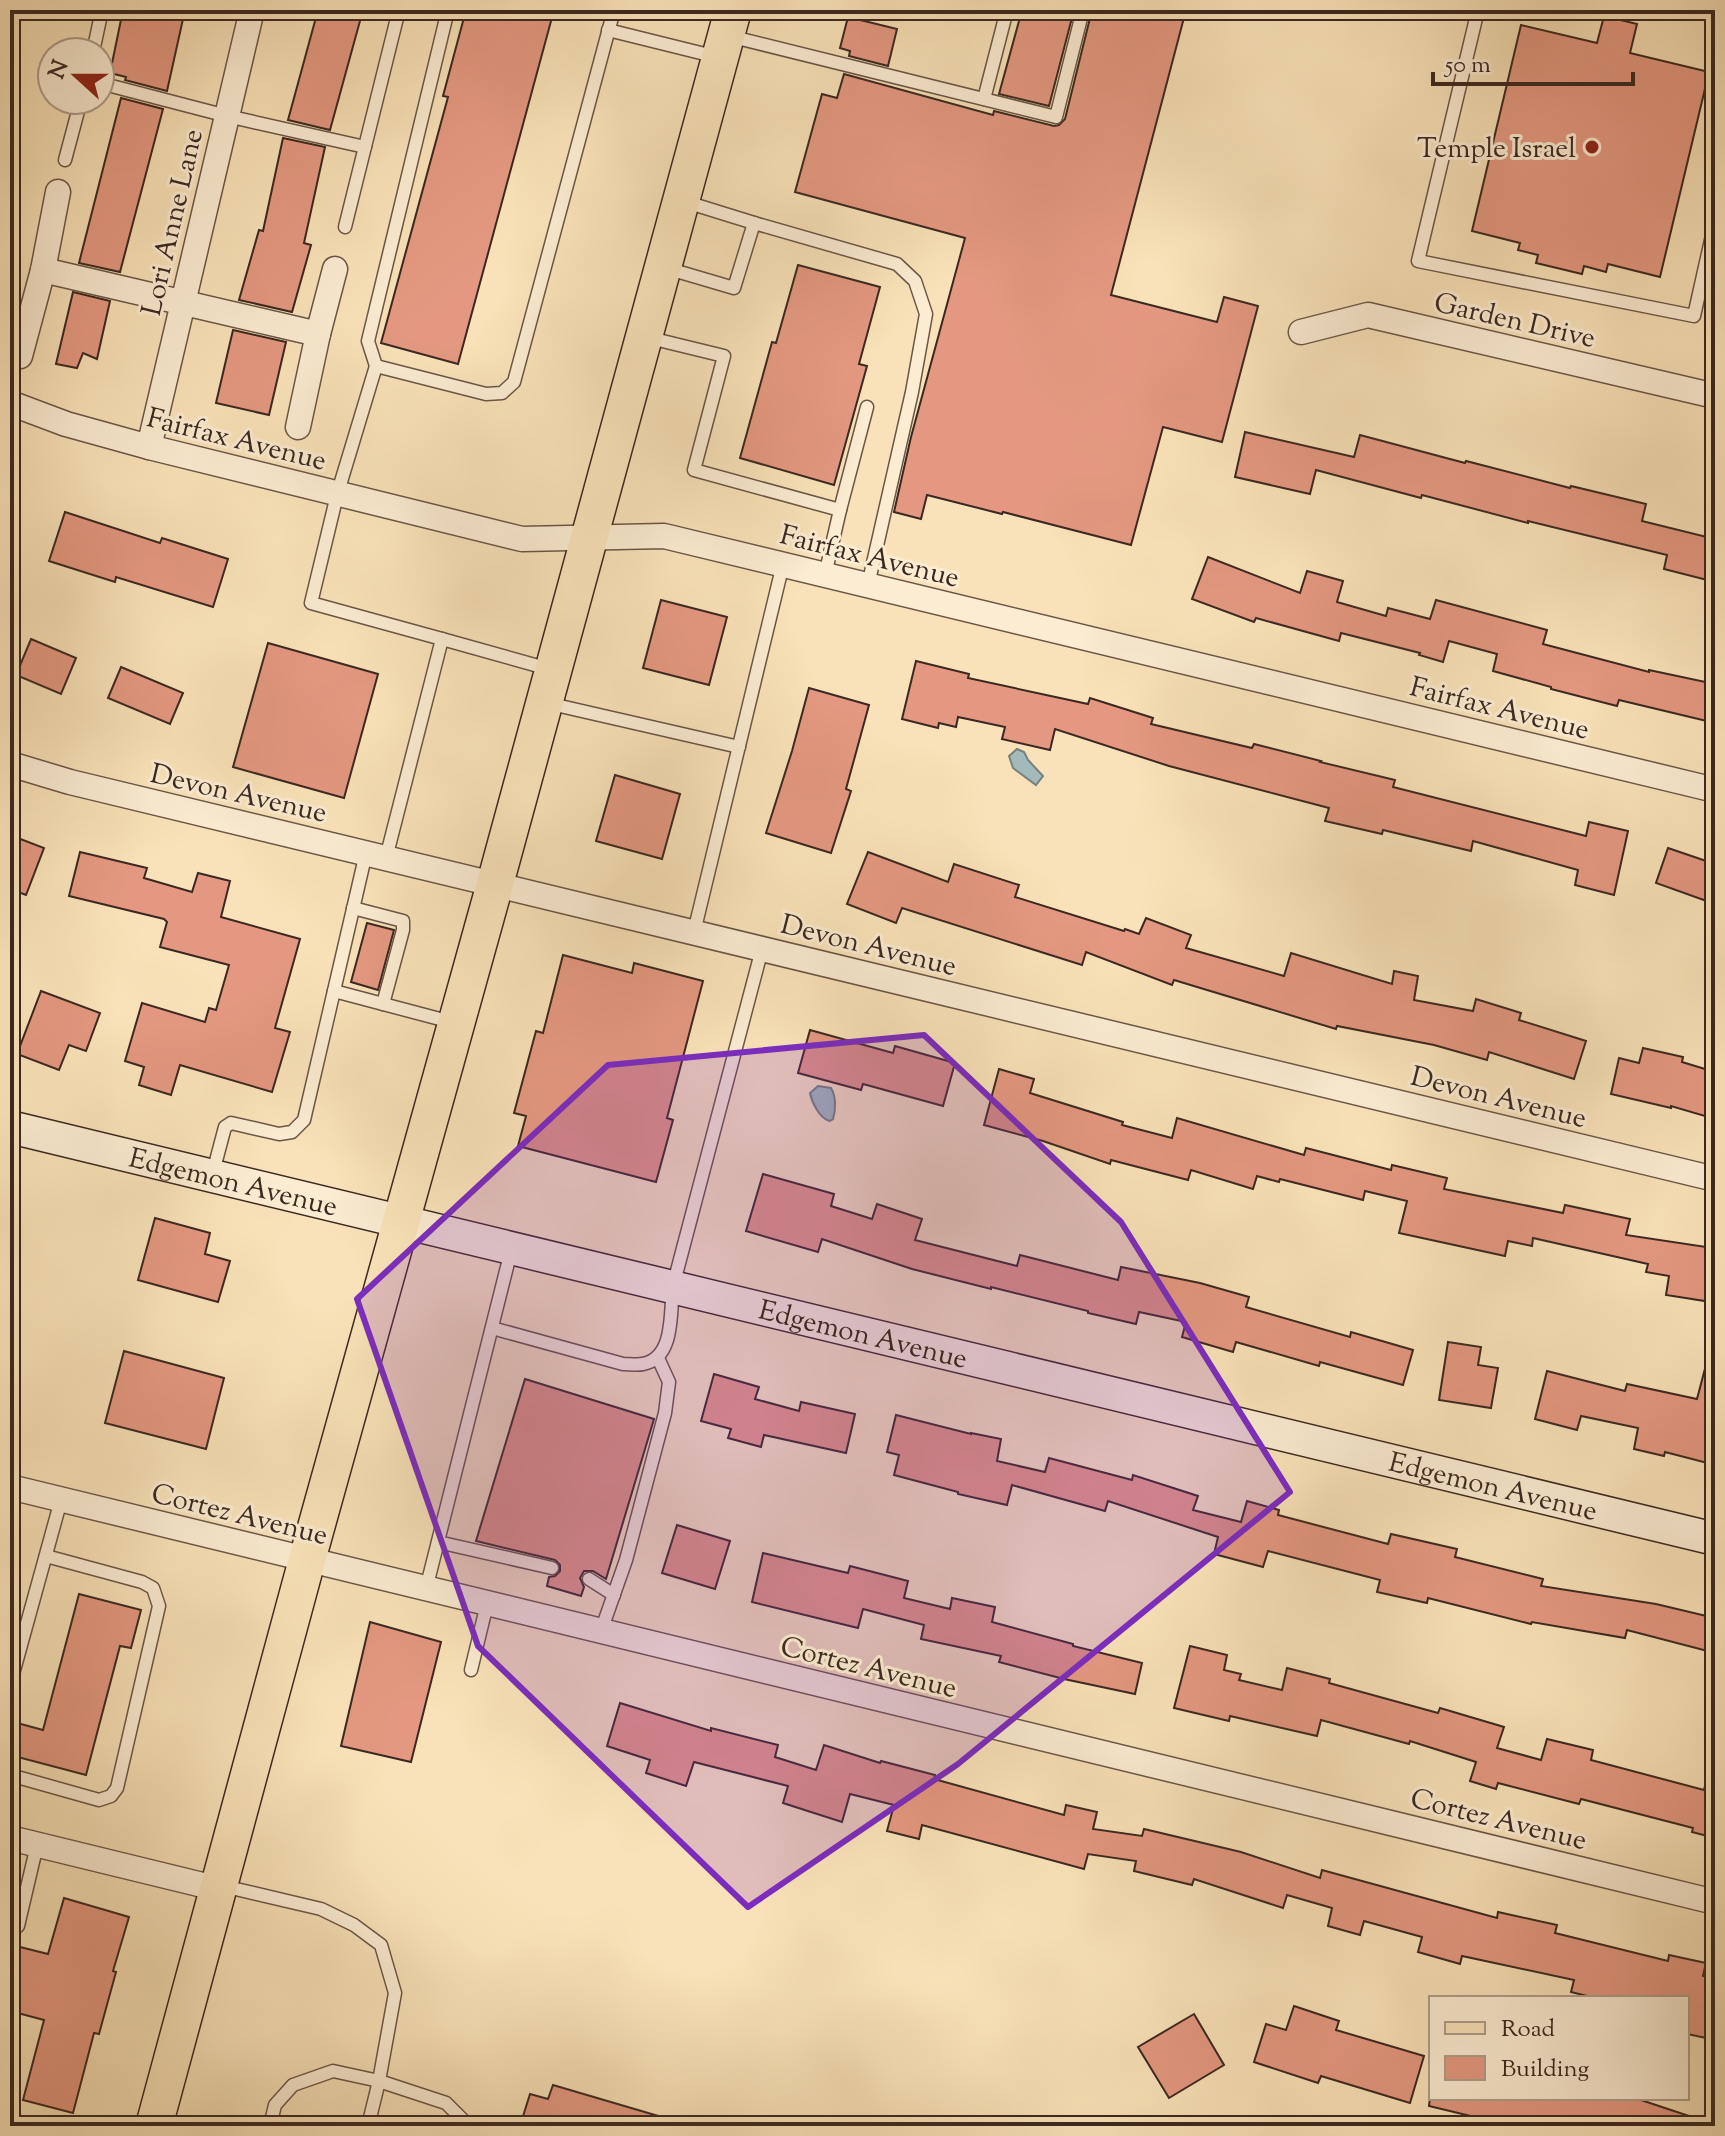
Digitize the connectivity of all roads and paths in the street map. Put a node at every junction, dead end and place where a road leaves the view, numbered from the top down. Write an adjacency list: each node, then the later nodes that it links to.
1 (102, 10): 11 (lane)
2 (252, 10): 15 (street, Lori Anne Lane)
3 (399, 10): 16 (lane)
4 (448, 10): 31 (lane)
5 (614, 10): 9 (lane)
6 (1007, 10): 13 (lane)
7 (1083, 10): 13 (lane)
8 (1478, 10): 20 (lane)
9 (608, 30): 10 (lane); 31 (lane)
10 (726, 34): 13 (lane); 19 (main road)
11 (96, 36)
12 (116, 87): 15 (lane)
13 (984, 99)
14 (77, 116): 17 (lane)
15 (227, 116): 16 (lane); 26 (street, Lori Anne Lane)
16 (365, 147): 22 (lane)
17 (65, 160)
18 (58, 192): 25 (street)
19 (681, 200): 21 (lane); 23 (main road)
20 (1715, 222)
21 (754, 223): 23 (lane); 42 (lane)
22 (345, 227)
23 (663, 267): 29 (main road)
24 (335, 269): 28 (street)
25 (43, 270): 26 (street); 30 (street)
26 (182, 303): 28 (street); 36 (street, Lori Anne Lane)
27 (1301, 332): 32 (street, Garden Drive)
28 (318, 334): 35 (street)
29 (643, 336): 38 (lane); 39 (main road)
30 (20, 356)
31 (376, 366): 37 (lane)
32 (1715, 396)
33 (10, 403): 36 (street, Fairfax Avenue)
34 (867, 407): 38 (lane)
35 (298, 427)
36 (149, 447): 37 (street, Fairfax Avenue)
37 (337, 495): 39 (street, Fairfax Avenue); 43 (lane)
38 (840, 510): 41 (lane)
39 (588, 538): 40 (street, Fairfax Avenue); 44 (main road)
40 (783, 564): 41 (street, Fairfax Avenue); 45 (lane)
41 (825, 575): 42 (street, Fairfax Avenue)
42 (868, 585): 47 (street, Fairfax Avenue)
43 (442, 639): 44 (lane); 48 (lane)
44 (548, 686): 45 (lane); 49 (main road)
45 (739, 747): 51 (lane)
46 (10, 764): 48 (street, Devon Avenue)
47 (1715, 790)
48 (376, 856): 49 (street, Devon Avenue); 50 (lane)
49 (495, 884): 51 (street, Devon Avenue); 55 (main road)
50 (353, 908): 53 (lane); 54 (lane)
51 (694, 932): 52 (street, Devon Avenue)
52 (762, 949): 58 (street, Devon Avenue); 61 (lane)
53 (334, 991): 54 (lane); 57 (lane)
54 (383, 1004): 55 (lane)
55 (456, 1024): 59 (main road)
56 (10, 1127): 57 (street, Edgemon Avenue)
57 (212, 1176): 59 (street, Edgemon Avenue)
58 (1715, 1179)
59 (401, 1221): 60 (street, Edgemon Avenue); 69 (main road)
60 (512, 1247): 61 (street, Edgemon Avenue); 62 (lane)
61 (673, 1286): 63 (lane); 66 (street, Edgemon Avenue)
62 (492, 1328): 63 (lane); 67 (lane)
63 (658, 1358): 73 (lane)
64 (10, 1487): 65 (street, Cortez Avenue)
65 (61, 1500): 68 (lane); 69 (street, Cortez Avenue)
66 (1715, 1539)
67 (438, 1542): 70 (lane); 72 (lane)
68 (46, 1556): 77 (lane); 78 (lane)
69 (307, 1560): 72 (street, Cortez Avenue); 81 (main road)
70 (552, 1568)
71 (589, 1579): 73 (lane)
72 (426, 1589): 74 (street, Cortez Avenue)
73 (614, 1595): 75 (lane)
74 (487, 1604): 75 (street, Cortez Avenue); 76 (lane)
75 (601, 1631): 82 (street, Cortez Avenue)
76 (471, 1670)
77 (10, 1685)
78 (10, 1775)
79 (10, 1838): 80 (street)
80 (37, 1845): 81 (street); 83 (lane)
81 (219, 1887): 84 (lane); 85 (main road)
82 (1715, 1902)
83 (10, 1925)
84 (379, 2081): 86 (lane); 87 (lane); 88 (lane)
85 (154, 2126)
86 (270, 2126)
87 (368, 2126)
88 (469, 2126)

